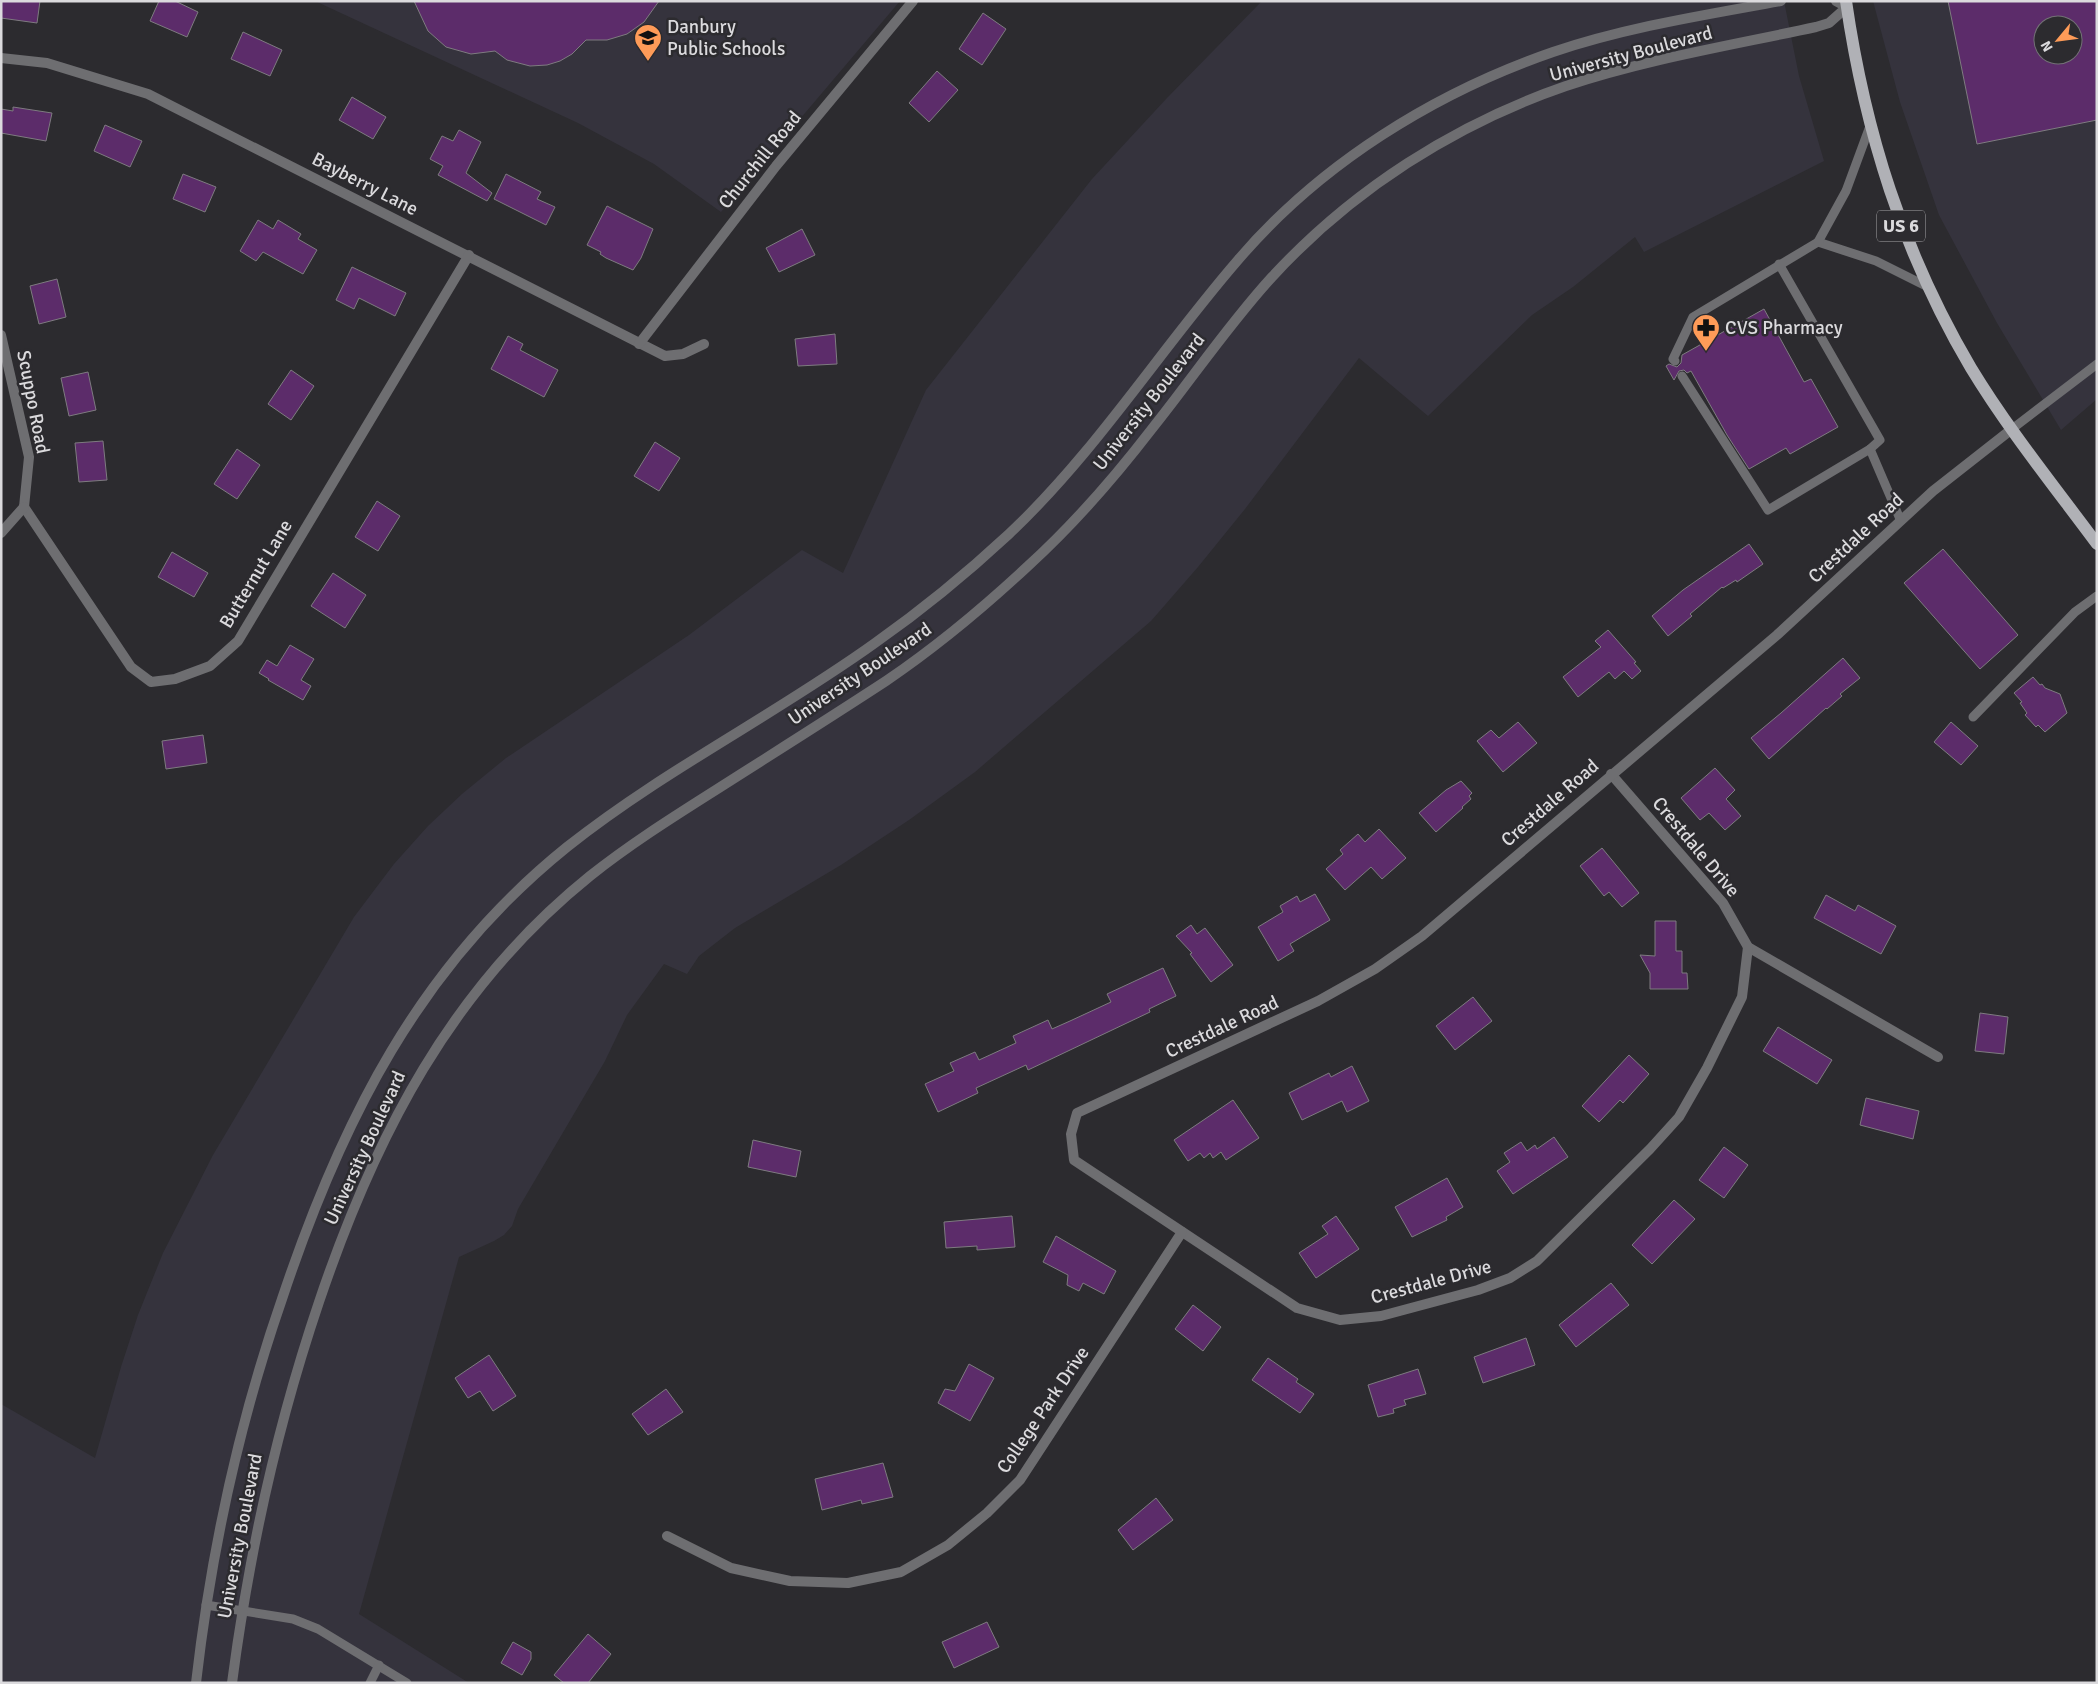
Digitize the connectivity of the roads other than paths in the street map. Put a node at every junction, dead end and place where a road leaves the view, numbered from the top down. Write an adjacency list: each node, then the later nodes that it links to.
1 (913, 1): 11 (street, Churchill Road)
2 (1782, 1): 30 (street, University Boulevard)
3 (1843, 3): 5 (main road, US 6); 31 (street, University Boulevard)
4 (1, 58): 7 (street, Bayberry Lane)
5 (1870, 126): 6 (lane); 9 (main road, US 6)
6 (1818, 242): 8 (lane); 9 (lane)
7 (469, 255): 11 (street, Bayberry Lane); 18 (street, Butternut Lane)
8 (1779, 264): 13 (lane); 17 (lane)
9 (1928, 287): 16 (main road, US 6)
10 (1, 334): 18 (street, Scuppo Road)
11 (639, 344): 12 (street, Bayberry Lane)
12 (704, 344)
13 (1674, 361)
14 (2097, 364): 16 (lane)
15 (1682, 376): 17 (lane)
16 (2012, 429): 19 (street, Crestdale Road); 21 (main road, US 6)
17 (1870, 449): 19 (lane)
18 (24, 507): 20 (street)
19 (1900, 520): 24 (street, Crestdale Road)
20 (1, 533)
21 (2097, 544)
22 (2097, 596): 23 (lane)
23 (1973, 717)
24 (1610, 774): 25 (street, Crestdale Drive); 27 (street, Crestdale Road)
25 (1748, 947): 26 (street); 28 (street, Crestdale Drive)
26 (1938, 1057)
27 (1071, 1134): 28 (street, Crestdale Drive)
28 (1182, 1232): 29 (street, College Park Drive)
29 (667, 1536)
30 (206, 1605): 31 (lane); 33 (street, University Boulevard)
31 (242, 1611): 32 (lane); 34 (street, University Boulevard)
32 (379, 1666): 35 (lane); 36 (lane)
33 (196, 1683)
34 (232, 1683)
35 (370, 1683)
36 (407, 1683)

